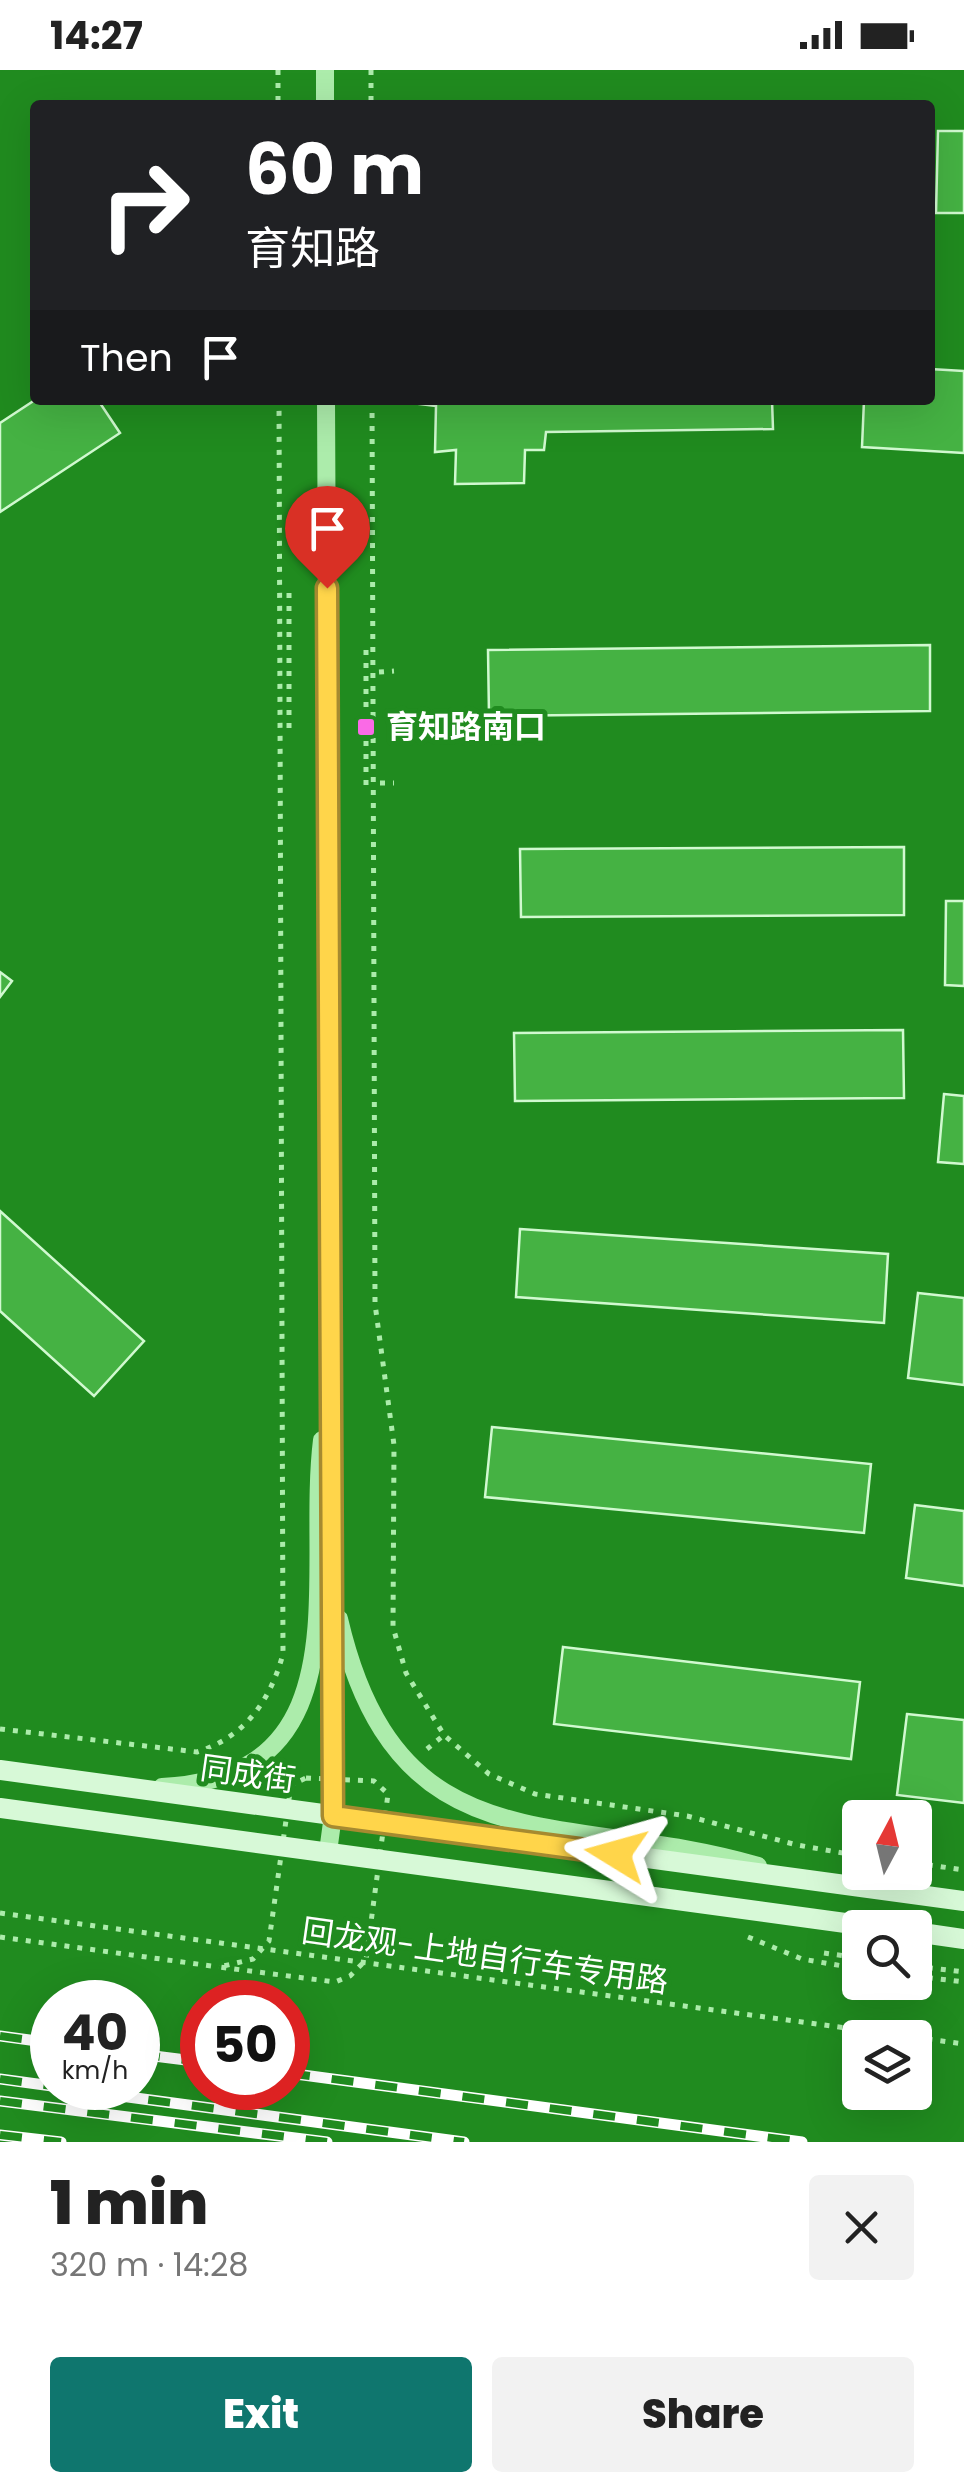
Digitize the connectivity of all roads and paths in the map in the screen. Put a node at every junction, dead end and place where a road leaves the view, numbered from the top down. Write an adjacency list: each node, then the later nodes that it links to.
1 (278, 70): 4 (path)
2 (325, 70): 5 (street)
3 (371, 70): 6 (path)
4 (278, 100)
5 (325, 100)
6 (371, 100)
7 (280, 405): 20 (path)
8 (326, 405): 18 (street)
9 (372, 405): 21 (path)
10 (288, 597): 14 (path)
11 (366, 650): 17 (path)
12 (394, 671): 13 (path)
13 (379, 672)
14 (289, 734)
15 (380, 783): 16 (path)
16 (394, 783)
17 (367, 786)
18 (331, 1340): 19 (street); 25 (street)
19 (332, 1548): 28 (street); 34 (street)
20 (0, 1730)
21 (444, 1734): 22 (path); 30 (path)
22 (426, 1749)
23 (0, 1770): 25 (main road, 同成街)
24 (369, 1781): 26 (path)
25 (96, 1783): 28 (main road, 同成街)
26 (390, 1802)
27 (0, 1808): 29 (main road, 同成街)
28 (333, 1816): 29 (street); 34 (main road, 同成街)
29 (328, 1852): 38 (main road, 同成街)
30 (842, 1853)
31 (932, 1865): 32 (path)
32 (964, 1870)
33 (280, 1871): 44 (path)
34 (812, 1880): 36 (main road, 同成街)
35 (378, 1884): 44 (path)
36 (964, 1900)
37 (0, 1913): 49 (path, 回龙观-上地自行车专用路, bridge)
38 (842, 1923)
39 (932, 1934): 41 (main road)
40 (0, 1937): 44 (path)
41 (964, 1939)
42 (824, 1954): 43 (path)
43 (842, 1956)
44 (219, 1967)
45 (932, 1968): 46 (path)
46 (964, 1972)
47 (932, 1978): 48 (path)
48 (964, 1982)
49 (964, 2044)

